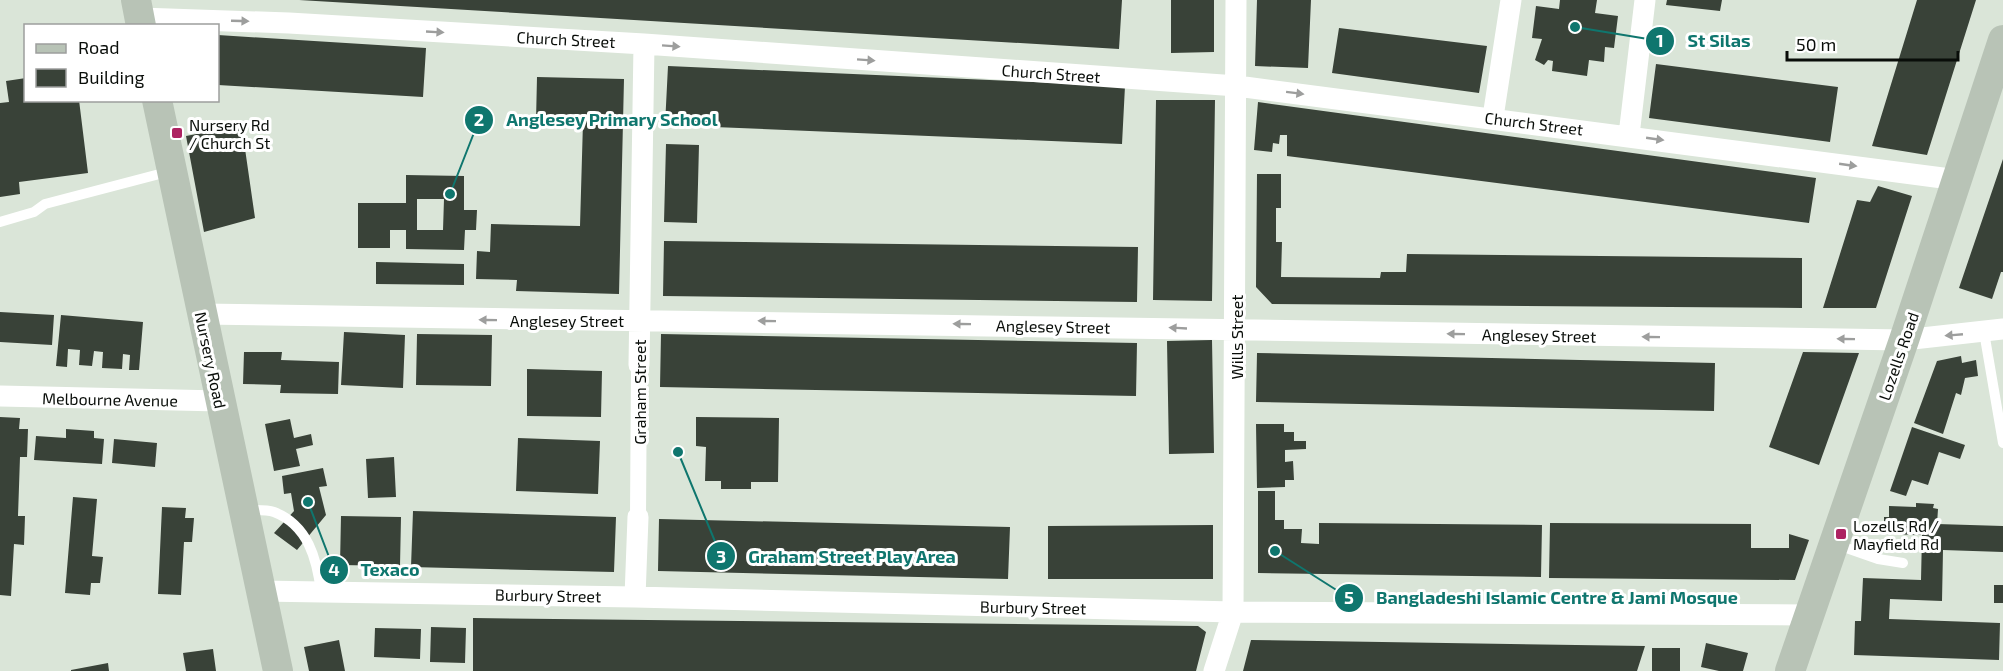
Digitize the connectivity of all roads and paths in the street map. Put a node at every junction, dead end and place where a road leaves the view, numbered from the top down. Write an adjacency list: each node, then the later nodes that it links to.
1 (1236, 0): 7 (street, Wills Street)
2 (1511, 0): 9 (street)
3 (1645, 0): 10 (street)
4 (139, 14): 6 (street, Church Street, one-way to 6)
5 (2003, 40): 12 (main road, Lozells Road)
6 (644, 44): 7 (street, Church Street, one-way to 7); 15 (street, Graham Street)
7 (1237, 86): 9 (street, Church Street, one-way to 9); 16 (street, Wills Street)
8 (157, 102): 11 (main road, Nursery Road)
9 (1493, 117): 10 (street, Church Street)
10 (1629, 135): 12 (street, Church Street, one-way to 12)
11 (172, 171): 13 (lane); 14 (main road, Nursery Road)
12 (1958, 180): 18 (main road, Lozells Road)
13 (0, 222)
14 (202, 314): 15 (street, Anglesey Street, one-way to 14); 21 (main road, Nursery Road)
15 (639, 319): 16 (street, Anglesey Street, one-way to 15); 19 (street, Graham Street)
16 (1236, 331): 18 (street, Anglesey Street, one-way to 16); 30 (street, Wills Street)
17 (1994, 331): 18 (street, Anglesey Street, one-way to 18); 22 (lane)
18 (1904, 340): 25 (main road, Lozells Road)
19 (639, 364): 24 (street, Graham Street)
20 (0, 396): 21 (street, Melbourne Avenue)
21 (220, 401): 23 (main road, Nursery Road)
22 (2003, 443)
23 (243, 509): 27 (lane); 29 (main road, Nursery Road)
24 (638, 517): 28 (street, Graham Street)
25 (1832, 543): 26 (lane); 31 (main road, Lozells Road)
26 (1903, 563)
27 (321, 592): 28 (street, Burbury Street); 29 (street, Burbury Street)
28 (635, 597): 30 (street, Burbury Street)
29 (263, 605): 32 (main road, Nursery Road)
30 (1233, 612): 31 (street, Burbury Street); 33 (street, Wills Street)
31 (1807, 615): 34 (main road, Lozells Road)
32 (278, 671)
33 (1214, 671)
34 (1790, 671)

